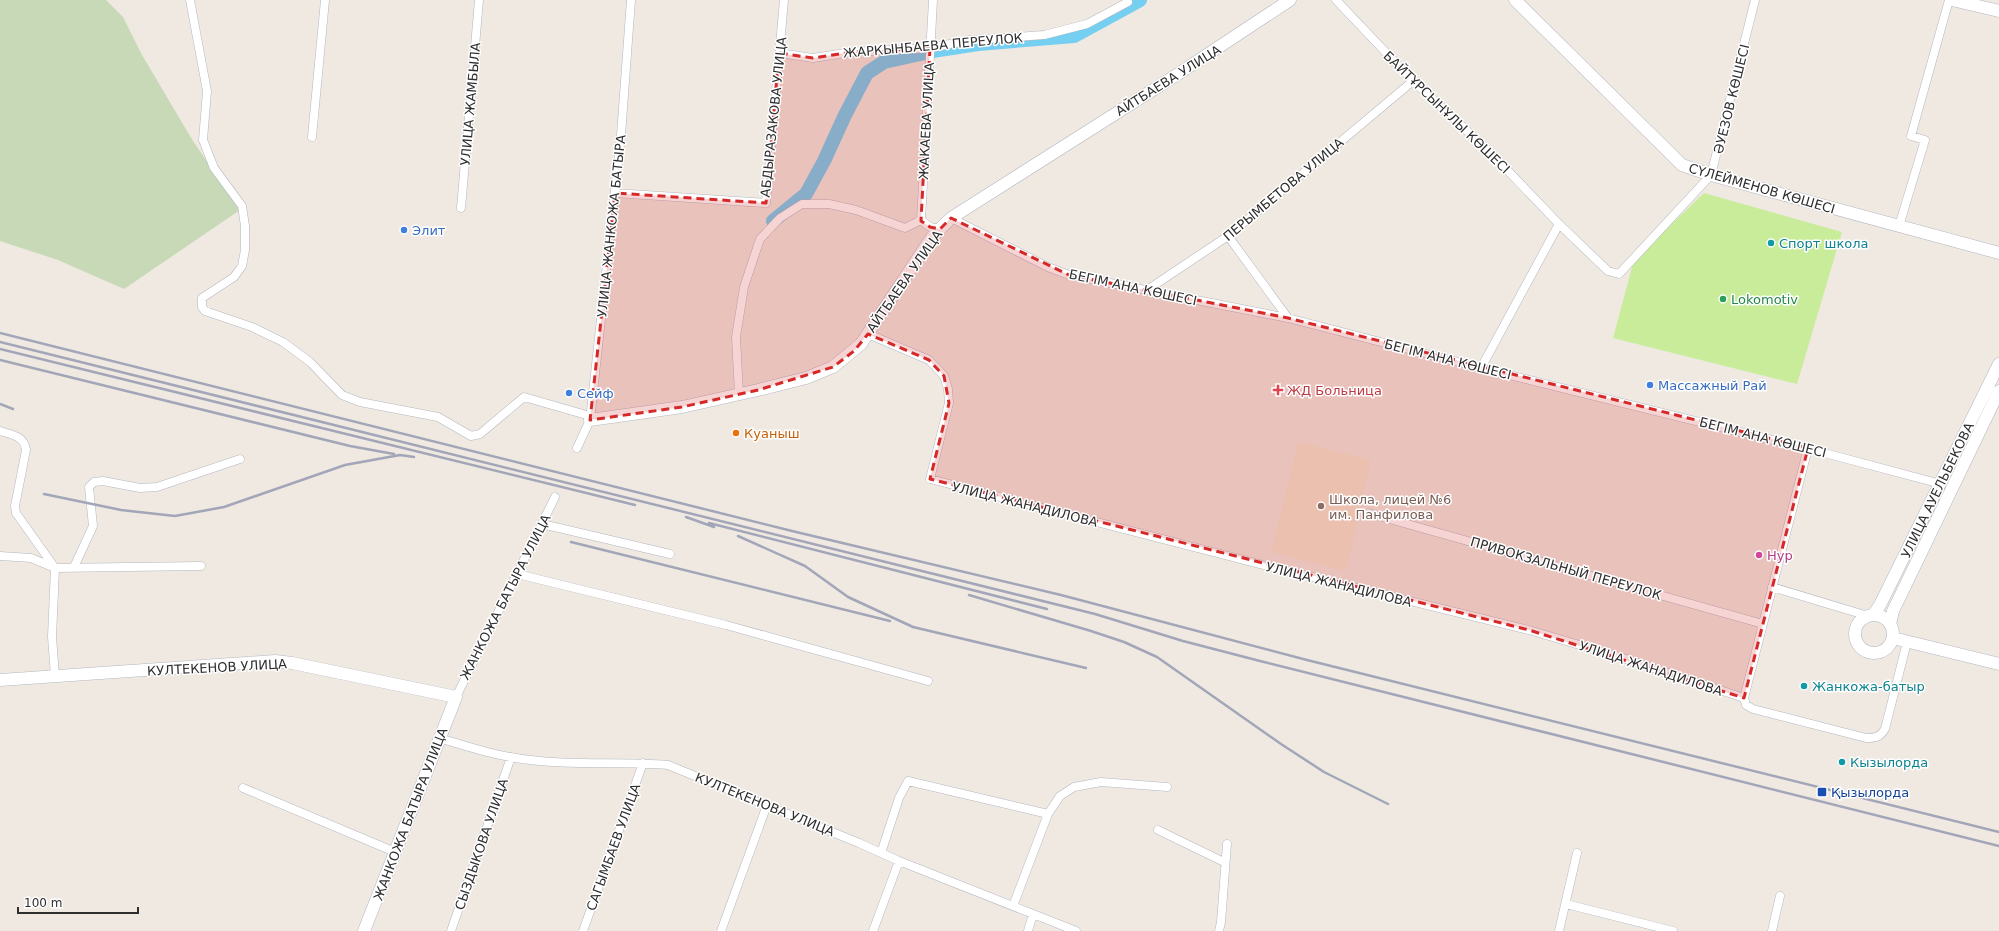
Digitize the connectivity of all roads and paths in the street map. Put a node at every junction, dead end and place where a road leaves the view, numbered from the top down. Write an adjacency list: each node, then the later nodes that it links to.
1 (190, 0): 36 (street)
2 (325, 0): 18 (street)
3 (479, 0): 21 (street, УЛИЦА ЖАМБЫЛА)
4 (631, 0): 20 (street, УЛИЦА ЖАНКОЖА БАТЫРА)
5 (784, 0): 16 (street, АБДЫРАЗАКОВА УЛИЦА)
6 (934, 0): 15 (street, ЖАКАЕВА УЛИЦА)
7 (1290, 0): 22 (street, АЙТБАЕВА УЛИЦА)
8 (1336, 0): 17 (street, БАЙТҰРСЫНҰЛЫ КӨШЕСІ)
9 (1515, 0): 19 (street, СҮЛЕЙМЕНОВ КӨШЕСІ)
10 (1755, 0): 19 (street, ӘУЕЗОВ КӨШЕСІ)
11 (1949, 0): 25 (street)
12 (1952, 0): 14 (street)
13 (1128, 2): 15 (street, ЖАРКЫНБАЕВА ПЕРЕУЛОК)
14 (1999, 11)
15 (930, 48): 16 (street, ЖАРКЫНБАЕВА ПЕРЕУЛОК); 23 (street, ЖАКАЕВА УЛИЦА)
16 (779, 53): 20 (street, АБДЫРАЗАКОВА УЛИЦА)
17 (1413, 81): 24 (street, БАЙТҰРСЫНҰЛЫ КӨШЕСІ); 27 (street, ПЕРЫМБЕТОВА УЛИЦА)
18 (312, 137)
19 (1712, 175): 24 (street, ӘУЕЗОВ КӨШЕСІ); 25 (street, СҮЛЕЙМЕНОВ КӨШЕСІ)
20 (614, 192): 36 (street, УЛИЦА ЖАНКОЖА БАТЫРА)
21 (462, 208)
22 (951, 218): 26 (street, АЙТБАЕВА УЛИЦА); 29 (street, БЕГІМ АНА КӨШЕСІ)
23 (921, 220): 26 (street); 35 (street)
24 (1559, 224): 33 (street)
25 (1899, 226): 28 (street, СҮЛЕЙМЕНОВ КӨШЕСІ)
26 (940, 229): 31 (street, АЙТБАЕВА УЛИЦА)
27 (1228, 236): 29 (street, ПЕРЫМБЕТОВА УЛИЦА); 30 (street)
28 (1999, 253)
29 (1147, 290): 30 (street, БЕГІМ АНА КӨШЕСІ)
30 (1288, 318): 33 (street, БЕГІМ АНА КӨШЕСІ)
31 (868, 334): 35 (street, АЙТБАЕВА УЛИЦА); 62 (street, УЛИЦА ЖАНАДИЛОВА)
32 (1999, 364): 41 (street, УЛИЦА АУЕЛЬБЕКОВА)
33 (1481, 368): 39 (street, БЕГІМ АНА КӨШЕСІ)
34 (1999, 391): 41 (street, УЛИЦА АУЕЛЬБЕКОВА)
35 (738, 394): 36 (street, АЙТБАЕВА УЛИЦА)
36 (590, 418): 38 (street, УЛИЦА ЖАНКОЖА БАТЫРА)
37 (0, 431): 49 (street)
38 (577, 448)
39 (1808, 448): 41 (street, БЕГІМ АНА КӨШЕСІ); 51 (street)
40 (240, 459): 48 (street)
41 (1947, 486): 52 (street, УЛИЦА АУЕЛЬБЕКОВА); 54 (street, УЛИЦА АУЕЛЬБЕКОВА)
42 (555, 497): 44 (street, ЖАНКОЖА БАТЫРА УЛИЦА)
43 (1368, 513): 53 (street, ПРИВОКЗАЛЬНЫЙ ПЕРЕУЛОК)
44 (542, 524): 45 (street); 50 (street, ЖАНКОЖА БАТЫРА УЛИЦА)
45 (670, 554)
46 (0, 556): 49 (street)
47 (201, 566): 48 (street)
48 (74, 567): 49 (street)
49 (56, 568): 58 (street)
50 (517, 574): 60 (street); 61 (street, ЖАНКОЖА БАТЫРА УЛИЦА)
51 (1772, 587): 52 (street); 53 (street)
52 (1871, 616): 54 (street); 55 (street)
53 (1763, 624): 62 (street)
54 (1890, 624): 55 (street)
55 (1893, 638): 56 (street)
56 (1907, 642): 57 (street); 62 (street)
57 (1999, 664)
58 (55, 676): 59 (street, КУЛТЕКЕНОВ УЛИЦА); 61 (street, КУЛТЕКЕНОВ УЛИЦА)
59 (0, 680)
60 (928, 681)
61 (456, 697): 63 (street, ЖАНКОЖА БАТЫРА УЛИЦА)
62 (1744, 698)
63 (439, 738): 64 (street, КУЛТЕКЕНОВА УЛИЦА); 72 (street, ЖАНКОЖА БАТЫРА УЛИЦА)
64 (511, 757): 65 (street, КУЛТЕКЕНОВА УЛИЦА); 82 (street, СЫЗДЫКОВА УЛИЦА)
65 (643, 763): 68 (street, КУЛТЕКЕНОВА УЛИЦА); 83 (street, САГЫМБАЕВ УЛИЦА)
66 (1167, 787): 69 (street)
67 (243, 788): 72 (street)
68 (767, 805): 74 (street, КУЛТЕКЕНОВА УЛИЦА); 84 (street)
69 (1048, 814): 74 (street); 79 (street)
70 (1158, 830): 76 (street)
71 (1227, 844): 76 (street)
72 (395, 852): 81 (street, ЖАНКОЖА БАТЫРА УЛИЦА)
73 (1577, 852): 78 (street)
74 (881, 853): 75 (street, КУЛТЕКЕНОВА УЛИЦА)
75 (899, 862): 79 (street, КУЛТЕКЕНОВА УЛИЦА); 85 (street)
76 (1224, 862): 88 (street)
77 (1780, 896): 91 (street)
78 (1566, 904): 89 (street); 90 (street)
79 (1012, 906): 80 (street, КУЛТЕКЕНОВА УЛИЦА)
80 (1033, 914): 86 (street); 87 (street, КУЛТЕКЕНОВА УЛИЦА)
81 (364, 931)
82 (451, 931)
83 (583, 931)
84 (721, 931)
85 (873, 931)
86 (1028, 931)
87 (1076, 931)
88 (1219, 931)
89 (1559, 931)
90 (1673, 931)
91 (1772, 931)

